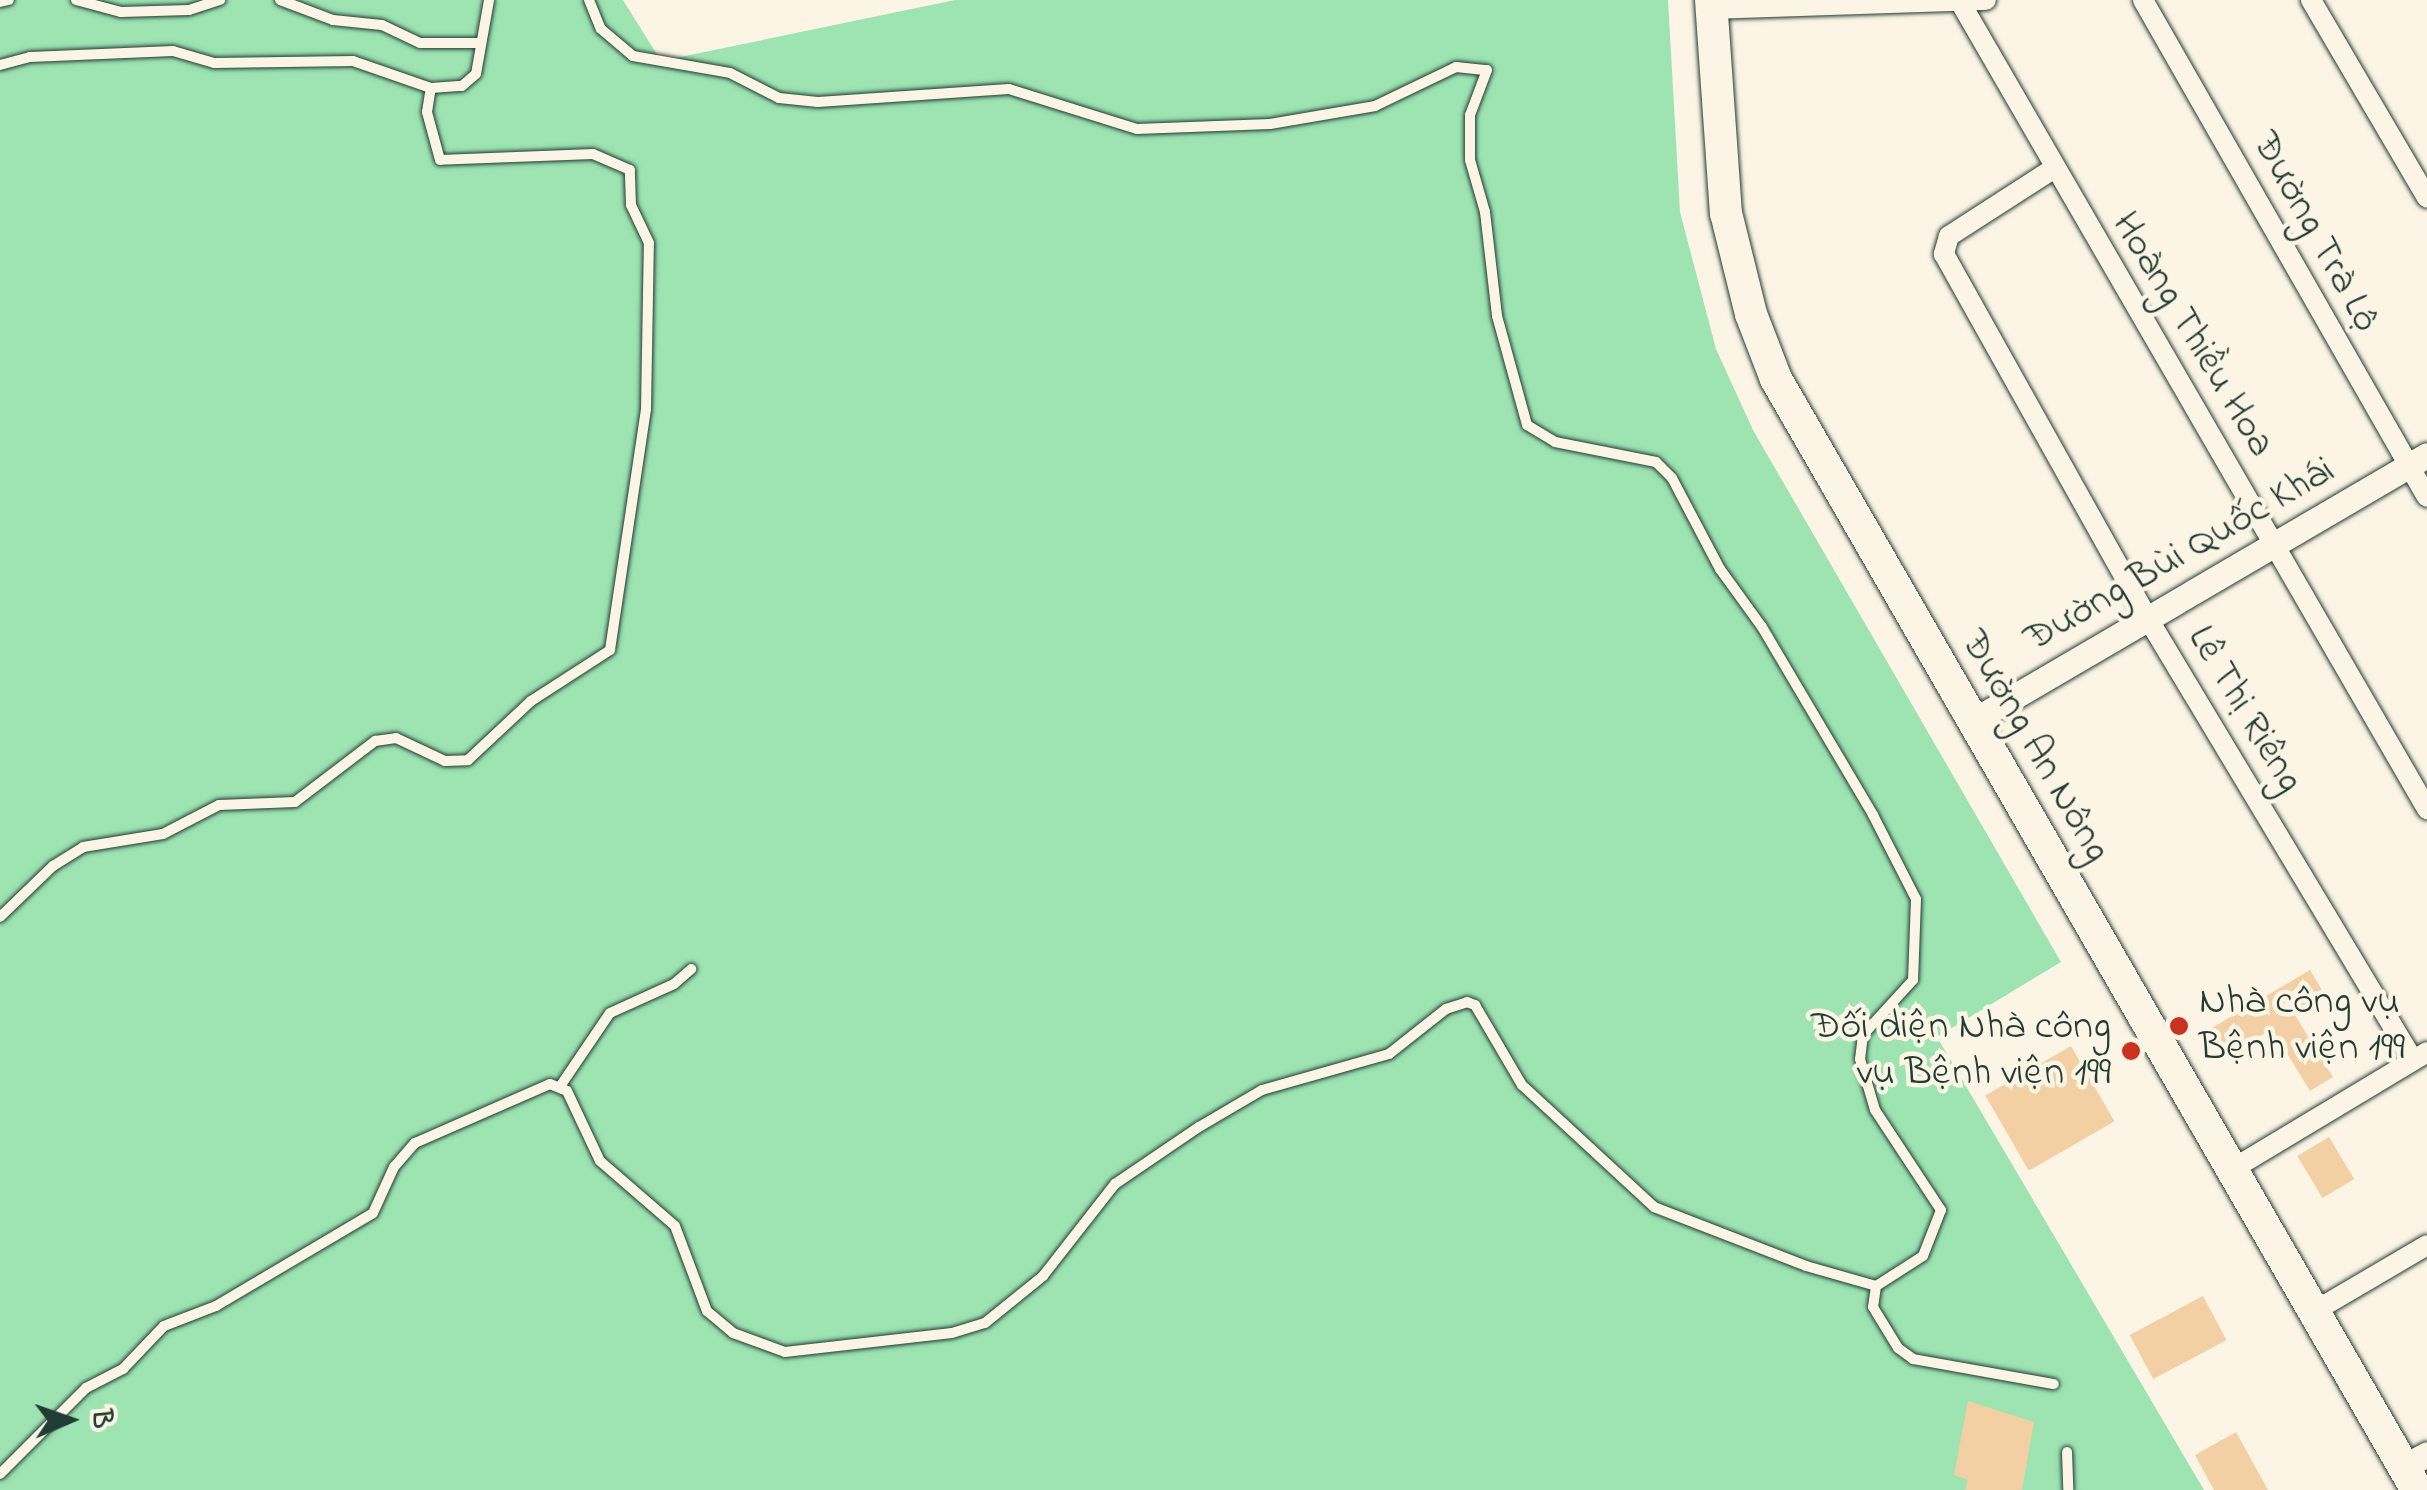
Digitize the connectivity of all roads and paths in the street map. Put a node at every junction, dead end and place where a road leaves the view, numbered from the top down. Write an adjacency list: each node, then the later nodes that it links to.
1 (10, 0): 10 (lane)
2 (76, 0): 3 (lane)
3 (220, 0)
4 (280, 0): 13 (lane)
5 (489, 0): 13 (lane)
6 (589, 0): 30 (lane)
7 (1986, 0): 11 (street)
8 (2143, 0): 18 (street, Đường Trà Lộ)
9 (2312, 0): 17 (street)
10 (0, 2)
11 (1959, 3): 12 (street); 16 (street, Hoàng Thiều Hoa)
12 (1711, 4): 22 (main road, Đường An Nông)
13 (479, 43): 15 (lane)
14 (0, 65): 15 (lane)
15 (431, 88): 24 (lane)
16 (2053, 169): 20 (street, Hoàng Thiều Hoa); 21 (street, Lê Thị Riêng)
17 (2427, 198)
18 (2417, 461): 19 (street, Đường Trà Lộ); 20 (street, Đường Bùi Quốc Khái)
19 (2427, 497)
20 (2274, 543): 21 (street, Đường Bùi Quốc Khái); 23 (street, Hoàng Thiều Hoa)
21 (2147, 617): 22 (street, Đường Bùi Quốc Khái); 26 (street, Lê Thị Riêng)
22 (1971, 722): 28 (main road, Đường An Nông)
23 (2427, 809)
24 (0, 917)
25 (691, 969): 27 (lane)
26 (2420, 1056): 28 (street)
27 (561, 1086): 30 (lane); 35 (lane)
28 (2231, 1170): 31 (main road, Đường An Nông)
29 (2427, 1246): 31 (street)
30 (1876, 1286): 32 (lane)
31 (2313, 1312): 34 (main road, Đường An Nông)
32 (2054, 1384)
33 (2067, 1452): 36 (lane)
34 (2416, 1470)
35 (0, 1474)
36 (2068, 1490)

